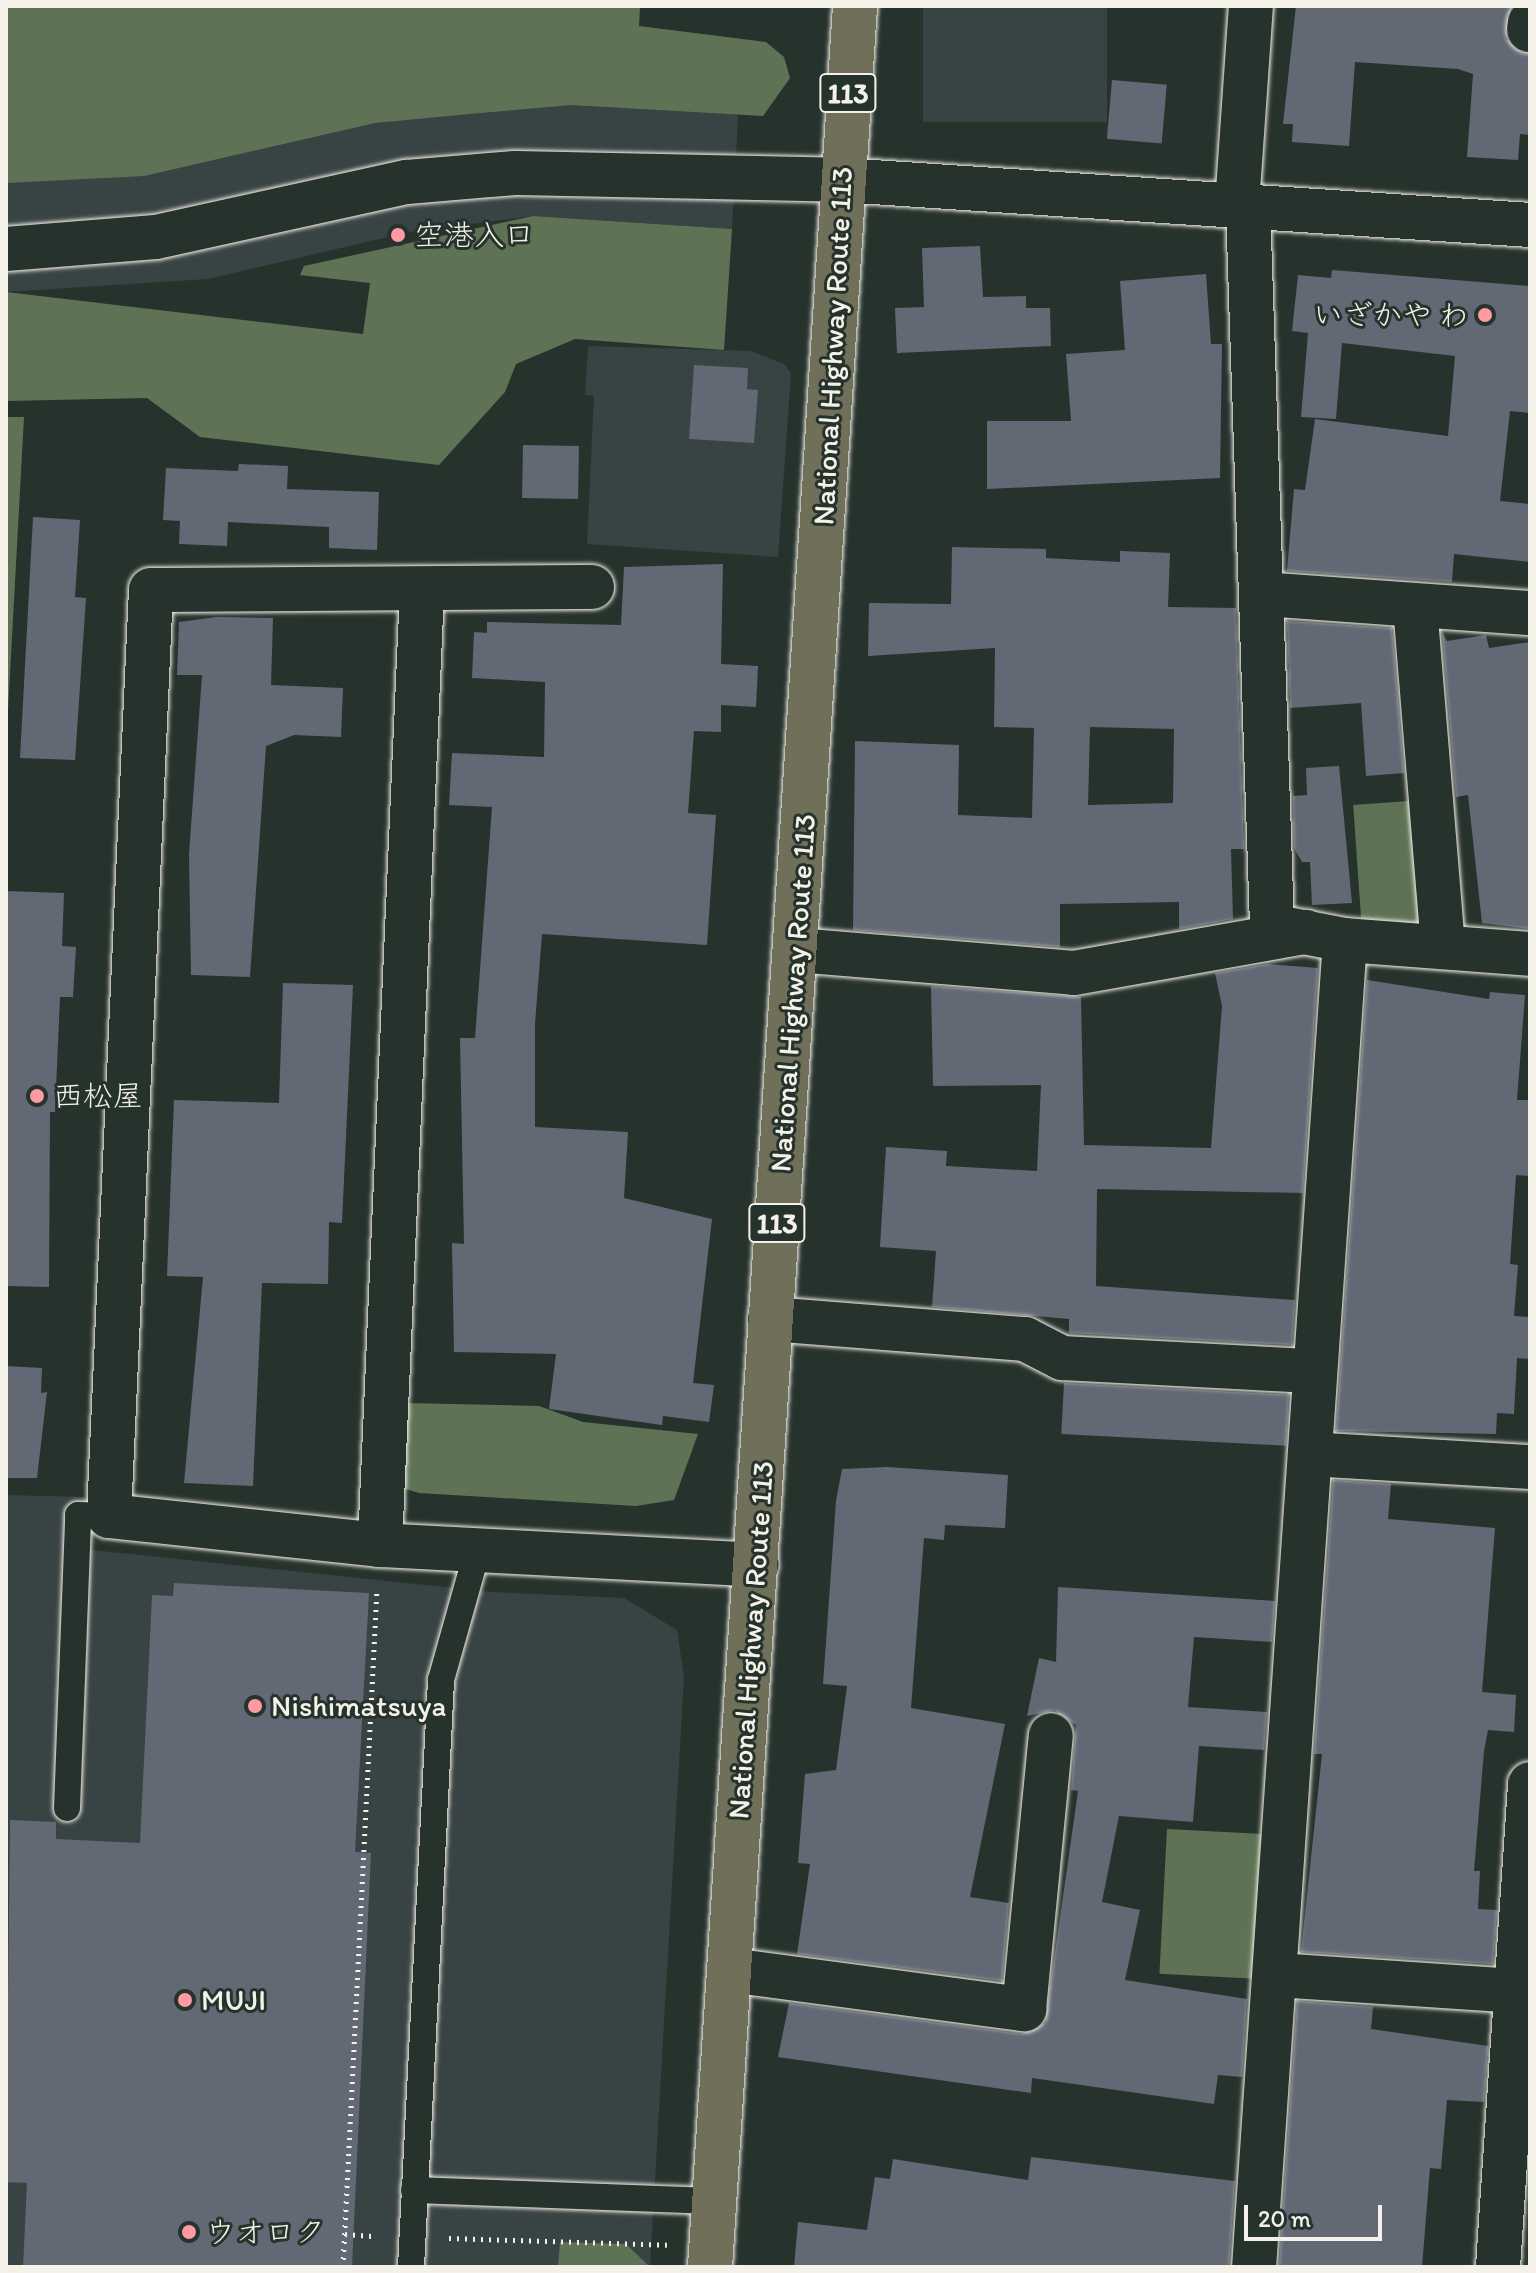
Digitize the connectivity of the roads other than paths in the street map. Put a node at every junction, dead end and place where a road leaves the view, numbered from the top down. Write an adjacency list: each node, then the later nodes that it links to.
1 (855, 6): 5 (highway, National Highway Route 113 / 113)
2 (1251, 6): 6 (street)
3 (1530, 22): 4 (street)
4 (1529, 30)
5 (842, 180): 6 (street); 8 (street); 16 (highway, National Highway Route 113 / 113)
6 (1243, 206): 7 (street); 11 (street)
7 (1530, 225)
8 (6, 249)
9 (592, 587): 10 (street)
10 (422, 589): 22 (street); 23 (street)
11 (1262, 594): 12 (street); 14 (street)
12 (1415, 606): 13 (street); 15 (street)
13 (1530, 613)
14 (1329, 936): 15 (street); 16 (street); 19 (street)
15 (1443, 947): 17 (street)
16 (796, 950): 18 (highway, National Highway Route 113 / 113)
17 (1530, 954)
18 (770, 1319): 19 (street); 25 (highway, National Highway Route 113 / 113)
19 (1313, 1371): 20 (street)
20 (1310, 1454): 21 (street); 30 (street)
21 (1530, 1467)
22 (109, 1516): 23 (street); 28 (lane)
23 (380, 1545): 24 (street)
24 (477, 1552): 25 (street); 32 (lane)
25 (756, 1565): 29 (highway, National Highway Route 113 / 113)
26 (1051, 1735): 29 (street)
27 (1530, 1784): 31 (street)
28 (67, 1808)
29 (730, 1970): 33 (highway, National Highway Route 113 / 113)
30 (1276, 1975): 31 (street); 36 (street)
31 (1523, 1992): 37 (street)
32 (414, 2190): 33 (lane); 34 (lane)
33 (714, 2201): 35 (highway, National Highway Route 113 / 113)
34 (411, 2267)
35 (710, 2267)
36 (1254, 2267)
37 (1498, 2267)

